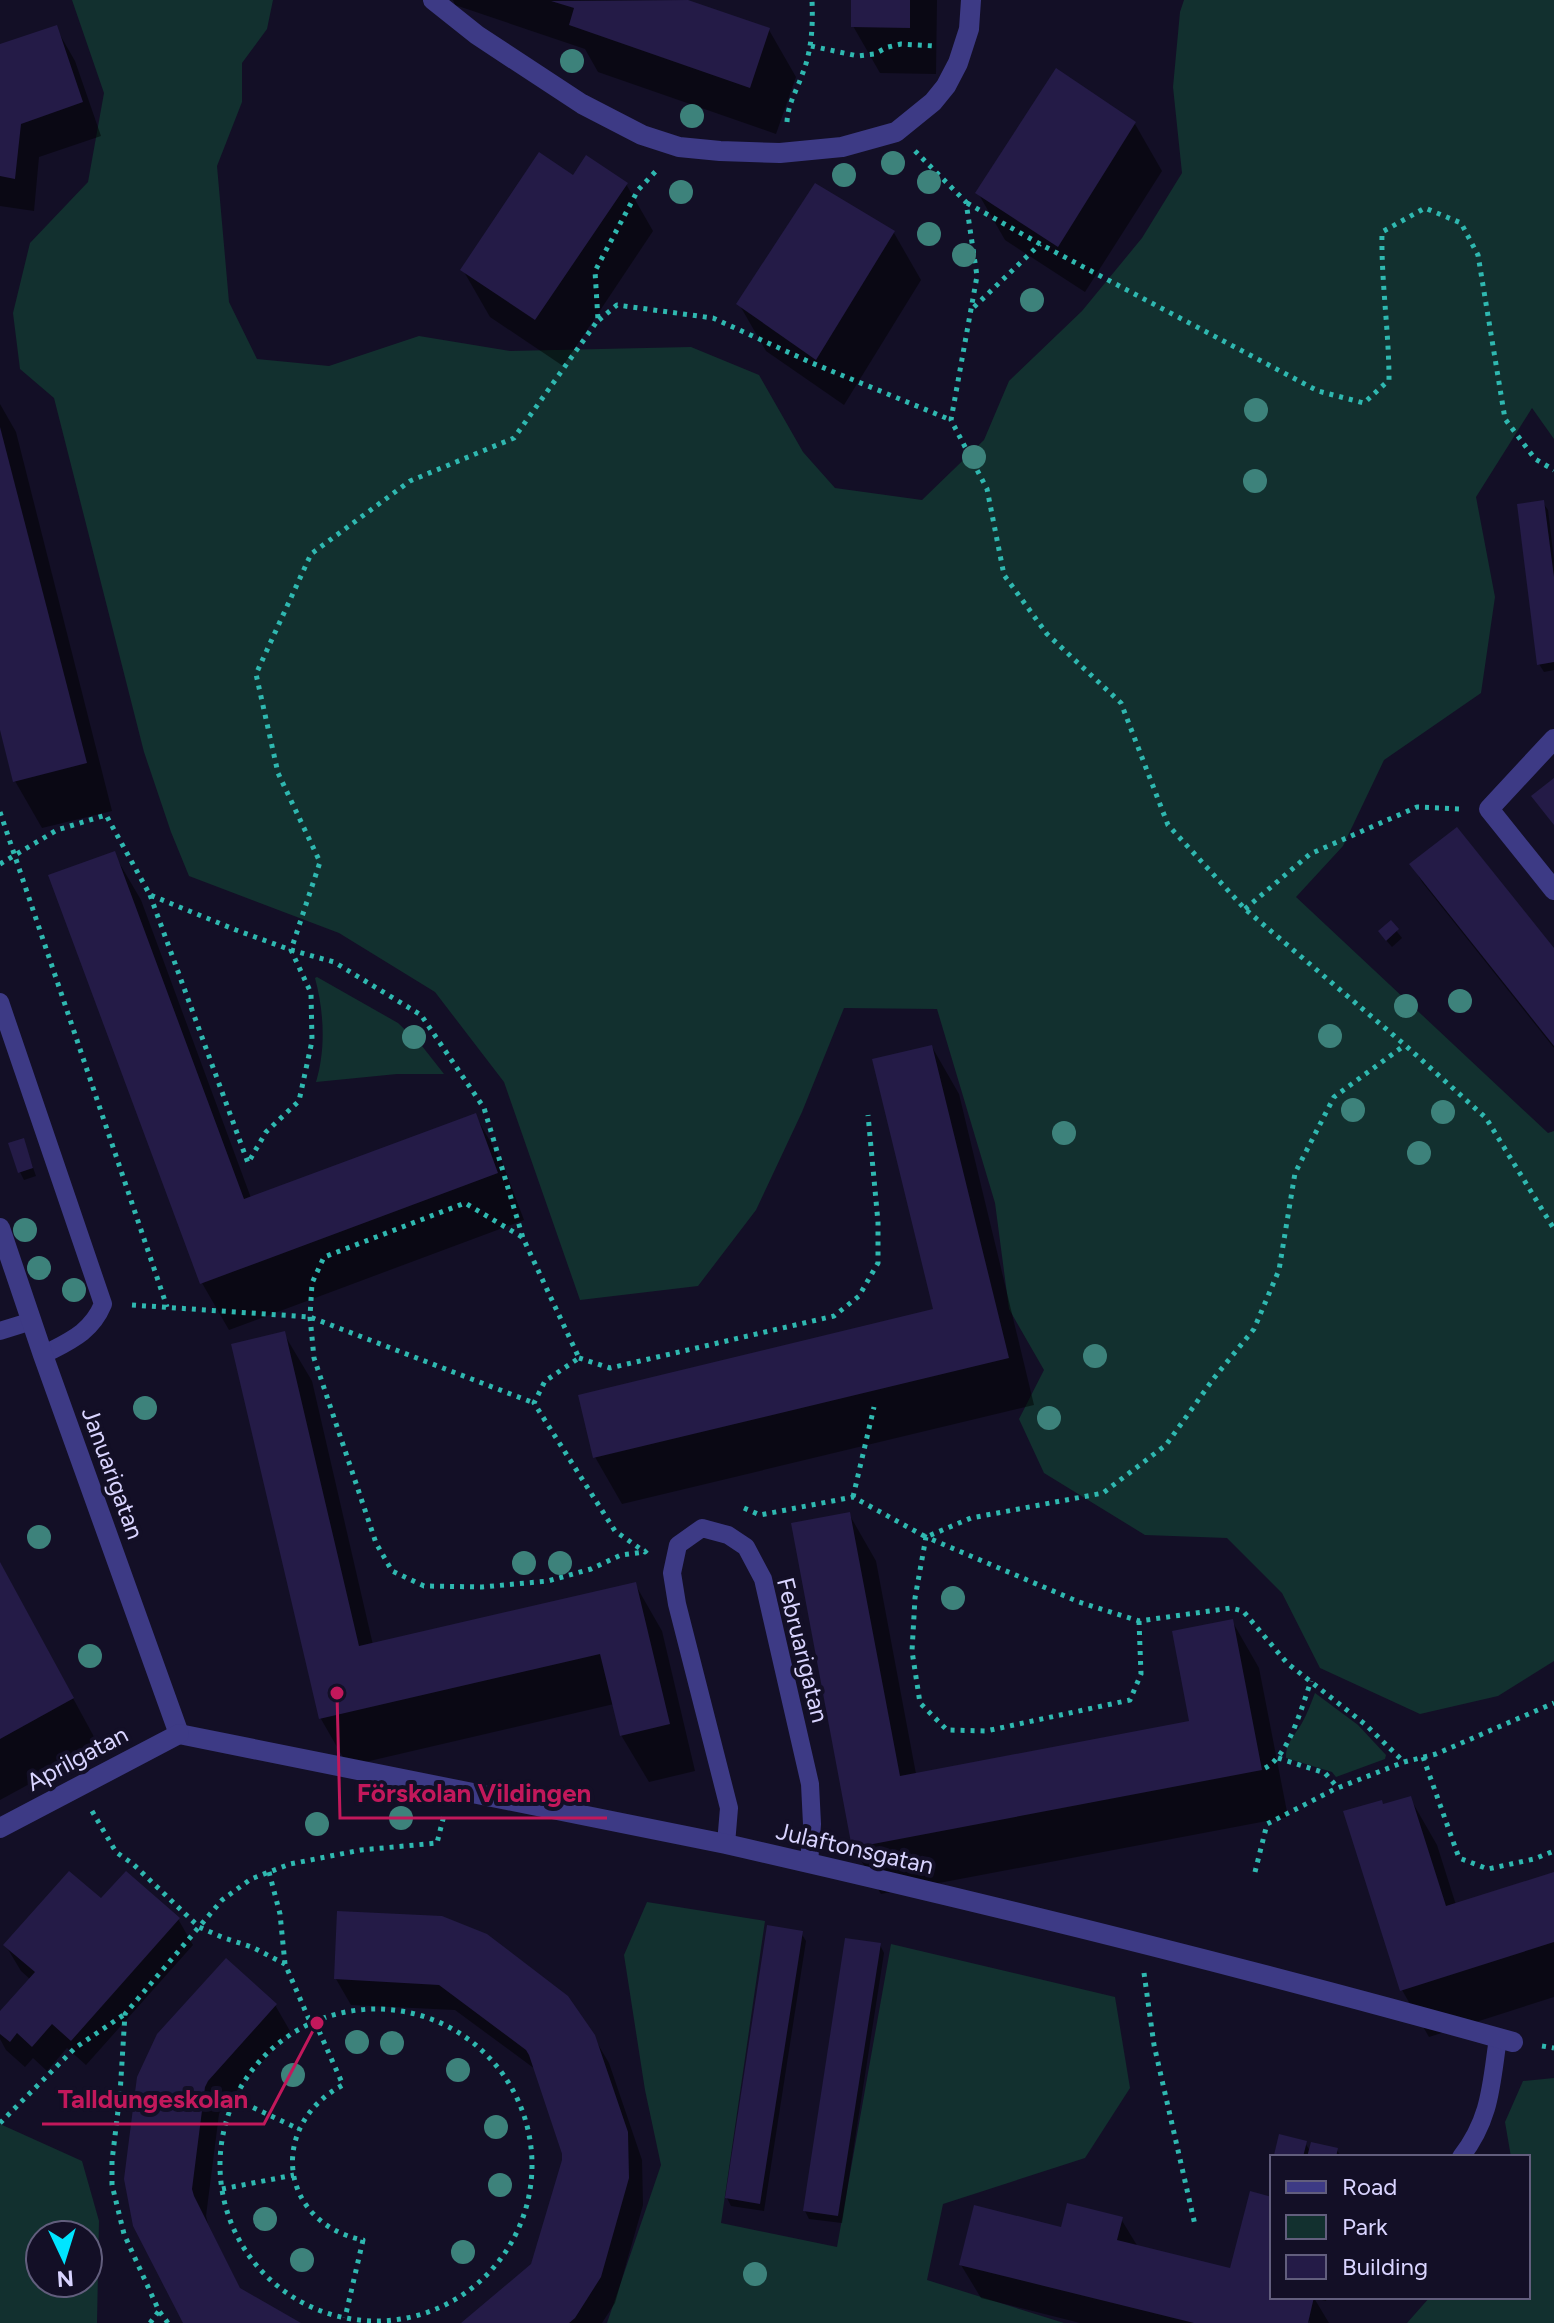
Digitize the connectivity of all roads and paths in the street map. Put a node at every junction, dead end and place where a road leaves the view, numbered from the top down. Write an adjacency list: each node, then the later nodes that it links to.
1 (433, 0): 7 (street)
2 (812, 0): 4 (path)
3 (971, 0): 5 (street)
4 (811, 46): 5 (path); 8 (path)
5 (962, 51): 6 (street)
6 (896, 132): 8 (street); 9 (path)
7 (679, 147): 8 (street); 12 (path)
8 (785, 153)
9 (966, 202): 10 (path); 11 (path)
10 (1040, 244): 11 (path); 14 (path)
11 (973, 308): 13 (path)
12 (598, 320): 13 (path); 23 (path)
13 (951, 420): 22 (path)
14 (1554, 470)
15 (1554, 739): 16 (street)
16 (1489, 809): 20 (street); 22 (path)
17 (0, 812): 18 (path)
18 (15, 857): 19 (path); 21 (path); 31 (path)
19 (0, 864)
20 (1554, 890)
21 (150, 895): 23 (path); 23 (path)
22 (1245, 909): 25 (path)
23 (291, 950): 29 (path)
24 (0, 1002): 30 (lane)
25 (1405, 1045): 28 (path); 41 (path)
26 (868, 1115): 36 (path)
27 (0, 1228): 33 (street, Januarigatan)
28 (1554, 1229)
29 (523, 1238): 32 (path); 36 (path)
30 (103, 1304): 31 (path); 35 (lane)
31 (167, 1307): 32 (path)
32 (310, 1317): 37 (path); 43 (path)
33 (32, 1321): 34 (lane); 35 (street, Januarigatan)
34 (0, 1331)
35 (43, 1355): 47 (street, Januarigatan)
36 (579, 1358): 37 (path)
37 (534, 1403): 43 (path)
38 (874, 1407): 39 (path)
39 (853, 1497): 40 (path); 41 (path)
40 (732, 1504)
41 (926, 1537): 44 (path); 44 (path)
42 (655, 1542): 43 (path)
43 (645, 1552)
44 (1139, 1621): 45 (path)
45 (1311, 1681): 49 (path); 50 (path)
46 (1554, 1703): 48 (path)
47 (179, 1734): 52 (street, Julaftonsgatan); 55 (street, Aprilgatan)
48 (1423, 1757): 50 (path); 57 (path)
49 (1278, 1758): 51 (path); 53 (path)
50 (1404, 1762): 53 (path)
51 (1265, 1768)
52 (450, 1788): 56 (street, Julaftonsgatan); 59 (path)
53 (1338, 1788): 60 (path)
54 (89, 1808): 61 (path)
55 (0, 1828)
56 (726, 1844): 58 (street, Julaftonsgatan); 58 (lane, Februarigatan)
57 (1554, 1851)
58 (809, 1863): 62 (street, Julaftonsgatan)
59 (269, 1872): 61 (path); 63 (path)
60 (1255, 1872)
61 (199, 1927): 63 (path); 64 (path)
62 (1148, 1945): 66 (street, Julaftonsgatan); 73 (path)
63 (285, 1964): 65 (path)
64 (125, 2014): 68 (path); 74 (path)
65 (313, 2023): 67 (path); 69 (path); 75 (path)
66 (1505, 2040): 70 (lane)
67 (235, 2099): 69 (path); 72 (path)
68 (0, 2123)
69 (299, 2129): 71 (path)
70 (1462, 2155)
71 (294, 2175): 72 (path); 75 (path)
72 (222, 2189): 75 (path)
73 (1195, 2225)
74 (159, 2311): 76 (path); 77 (path)
75 (345, 2318)
76 (150, 2323)
77 (168, 2323)

